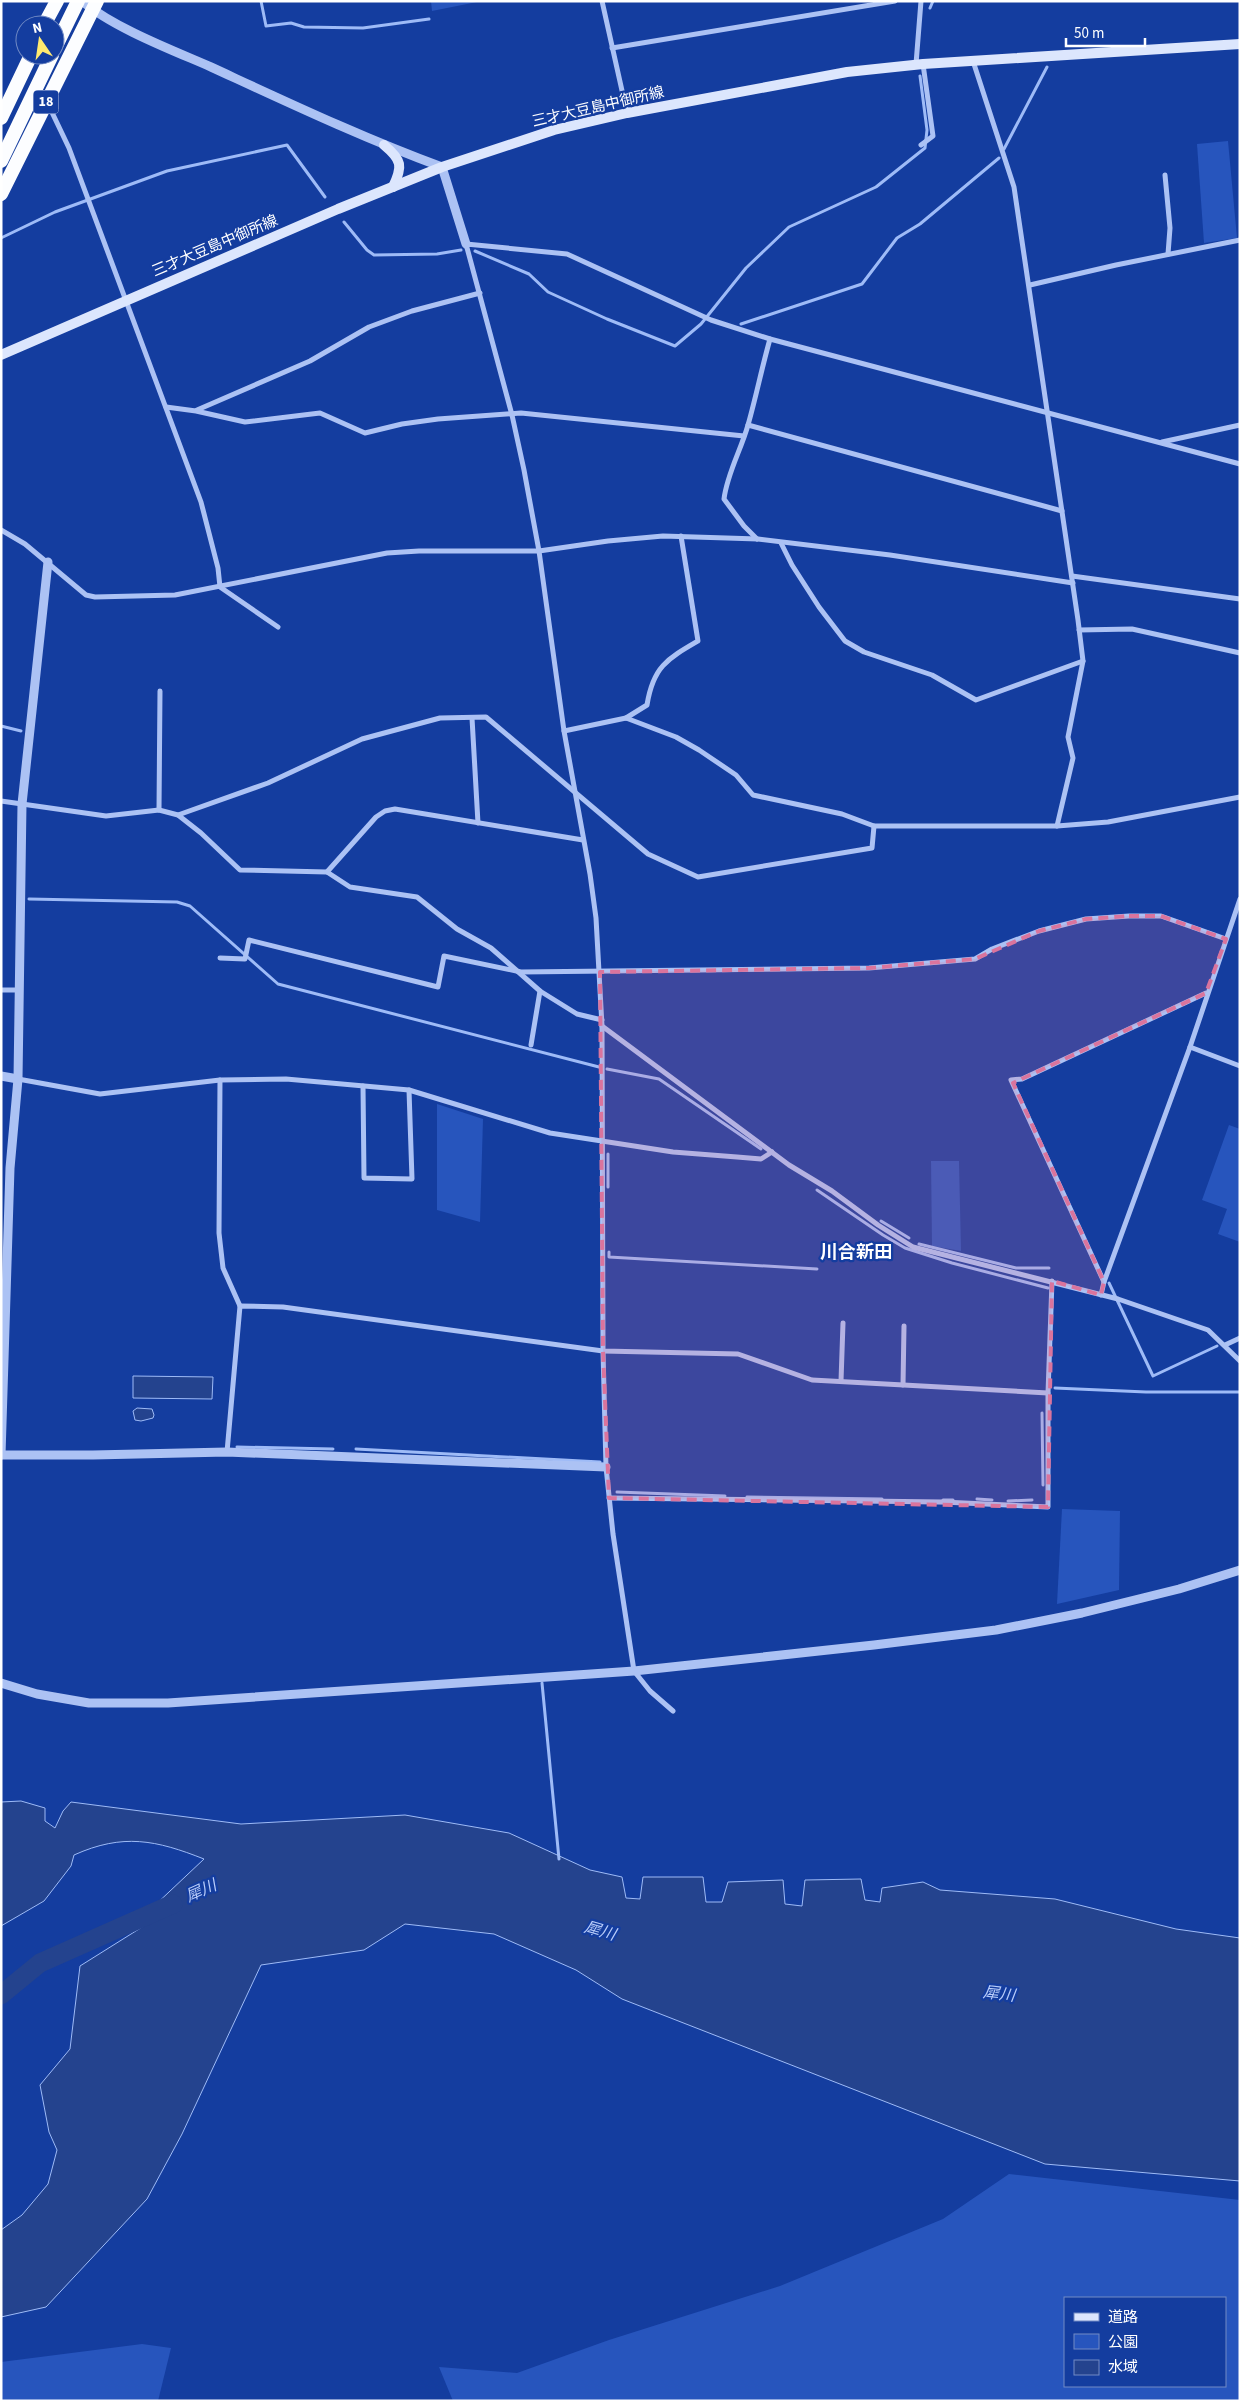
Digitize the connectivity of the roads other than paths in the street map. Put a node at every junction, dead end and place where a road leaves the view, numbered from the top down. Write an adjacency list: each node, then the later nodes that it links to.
1 (57, 1): 8 (highway)
2 (72, 1): 9 (highway)
3 (78, 1): 10 (highway)
4 (602, 1): 12 (street)
5 (895, 1): 12 (street)
6 (921, 1): 14 (street)
7 (90, 4): 18 (highway, 18); 21 (street)
8 (49, 15)
9 (65, 15)
10 (65, 28)
11 (1240, 44): 13 (main road, 三才大豆島中御所線)
12 (612, 48): 19 (street)
13 (973, 61): 14 (main road, 三才大豆島中御所線); 32 (street)
14 (919, 64): 19 (main road, 三才大豆島中御所線); 22 (street)
15 (25, 65): 20 (highway, 18)
16 (41, 65): 23 (highway, 18)
17 (47, 65): 24 (highway, 18)
18 (46, 102): 28 (highway, 18); 34 (street)
19 (627, 113): 25 (main road, 三才大豆島中御所線)
20 (1, 118)
21 (384, 145): 25 (street); 27 (main road)
22 (921, 146)
23 (1, 148)
24 (1, 161)
25 (442, 168): 27 (main road, 三才大豆島中御所線); 30 (street)
26 (1165, 175): 31 (street)
27 (393, 187): 34 (main road, 三才大豆島中御所線)
28 (1, 194)
29 (1240, 240): 31 (street)
30 (466, 244): 33 (street); 35 (street)
31 (1168, 254): 32 (street)
32 (1030, 285): 39 (street)
33 (480, 292): 38 (street); 40 (street)
34 (126, 300): 36 (main road, 三才大豆島中御所線); 37 (street)
35 (770, 339): 39 (street); 41 (street)
36 (1, 355)
37 (166, 407): 38 (street); 55 (street)
38 (196, 411): 40 (street)
39 (1048, 413): 44 (street); 46 (street)
40 (512, 415): 43 (street); 51 (street)
41 (748, 424): 43 (street); 46 (street)
42 (1240, 425): 44 (street)
43 (744, 436): 49 (street)
44 (1159, 442): 45 (street)
45 (1240, 464)
46 (1062, 511): 53 (street)
47 (1, 530): 52 (street)
48 (681, 536): 49 (street); 51 (street); 63 (street)
49 (758, 539): 50 (street)
50 (781, 543): 54 (street); 60 (street)
51 (539, 551): 55 (street); 64 (street)
52 (48, 562): 55 (street); 68 (street)
53 (1072, 576): 54 (street); 56 (street)
54 (1073, 583): 58 (street)
55 (220, 587): 57 (street)
56 (1240, 599)
57 (278, 627)
58 (1079, 630): 59 (street); 60 (street)
59 (1240, 653)
60 (1083, 661): 73 (street)
61 (160, 692): 69 (street)
62 (472, 718): 65 (street); 70 (street); 71 (street)
63 (626, 718): 64 (street); 72 (street)
64 (564, 731): 65 (street)
65 (574, 791): 72 (street); 74 (street)
66 (1240, 797): 73 (street)
67 (1, 802): 68 (street)
68 (22, 804): 69 (street); 82 (street)
69 (159, 810): 70 (street)
70 (178, 815): 75 (street)
71 (478, 823): 74 (street); 75 (street)
72 (874, 826): 73 (street)
73 (1057, 826)
74 (583, 840): 80 (street)
75 (327, 872): 79 (street)
76 (1240, 899): 77 (street)
77 (1226, 939): 80 (street); 84 (street)
78 (220, 958): 79 (street)
79 (521, 972): 80 (street); 83 (street)
80 (600, 972): 85 (street)
81 (1, 990): 82 (street)
82 (19, 990): 90 (street)
83 (540, 991): 85 (street); 86 (street)
84 (1206, 993): 87 (street); 97 (street)
85 (602, 1023): 94 (street); 95 (street)
86 (532, 1046)
87 (1190, 1047): 88 (street); 97 (street)
88 (1240, 1066)
89 (1, 1076): 90 (street)
90 (18, 1079): 91 (street); 110 (street)
91 (220, 1080): 92 (street); 99 (street)
92 (363, 1086): 93 (street); 93 (street)
93 (409, 1090): 94 (street)
94 (603, 1141): 95 (street); 104 (street)
95 (772, 1152): 96 (street)
96 (1052, 1281): 98 (street); 108 (street)
97 (1104, 1282): 98 (street)
98 (1100, 1295): 103 (street)
99 (240, 1306): 104 (street); 109 (street)
100 (843, 1323): 106 (street)
101 (904, 1326): 107 (street)
102 (1240, 1338): 103 (street)
103 (1225, 1345): 105 (street)
104 (603, 1351): 106 (street); 111 (street)
105 (1240, 1361)
106 (841, 1381): 107 (street)
107 (903, 1385): 108 (street)
108 (1048, 1393): 112 (street)
109 (227, 1452): 110 (street); 111 (street)
110 (1, 1454)
111 (606, 1467): 112 (street)
112 (609, 1498): 114 (street)
113 (1240, 1570): 114 (street)
114 (634, 1670): 115 (street); 116 (street)
115 (1, 1684)
116 (673, 1711)

